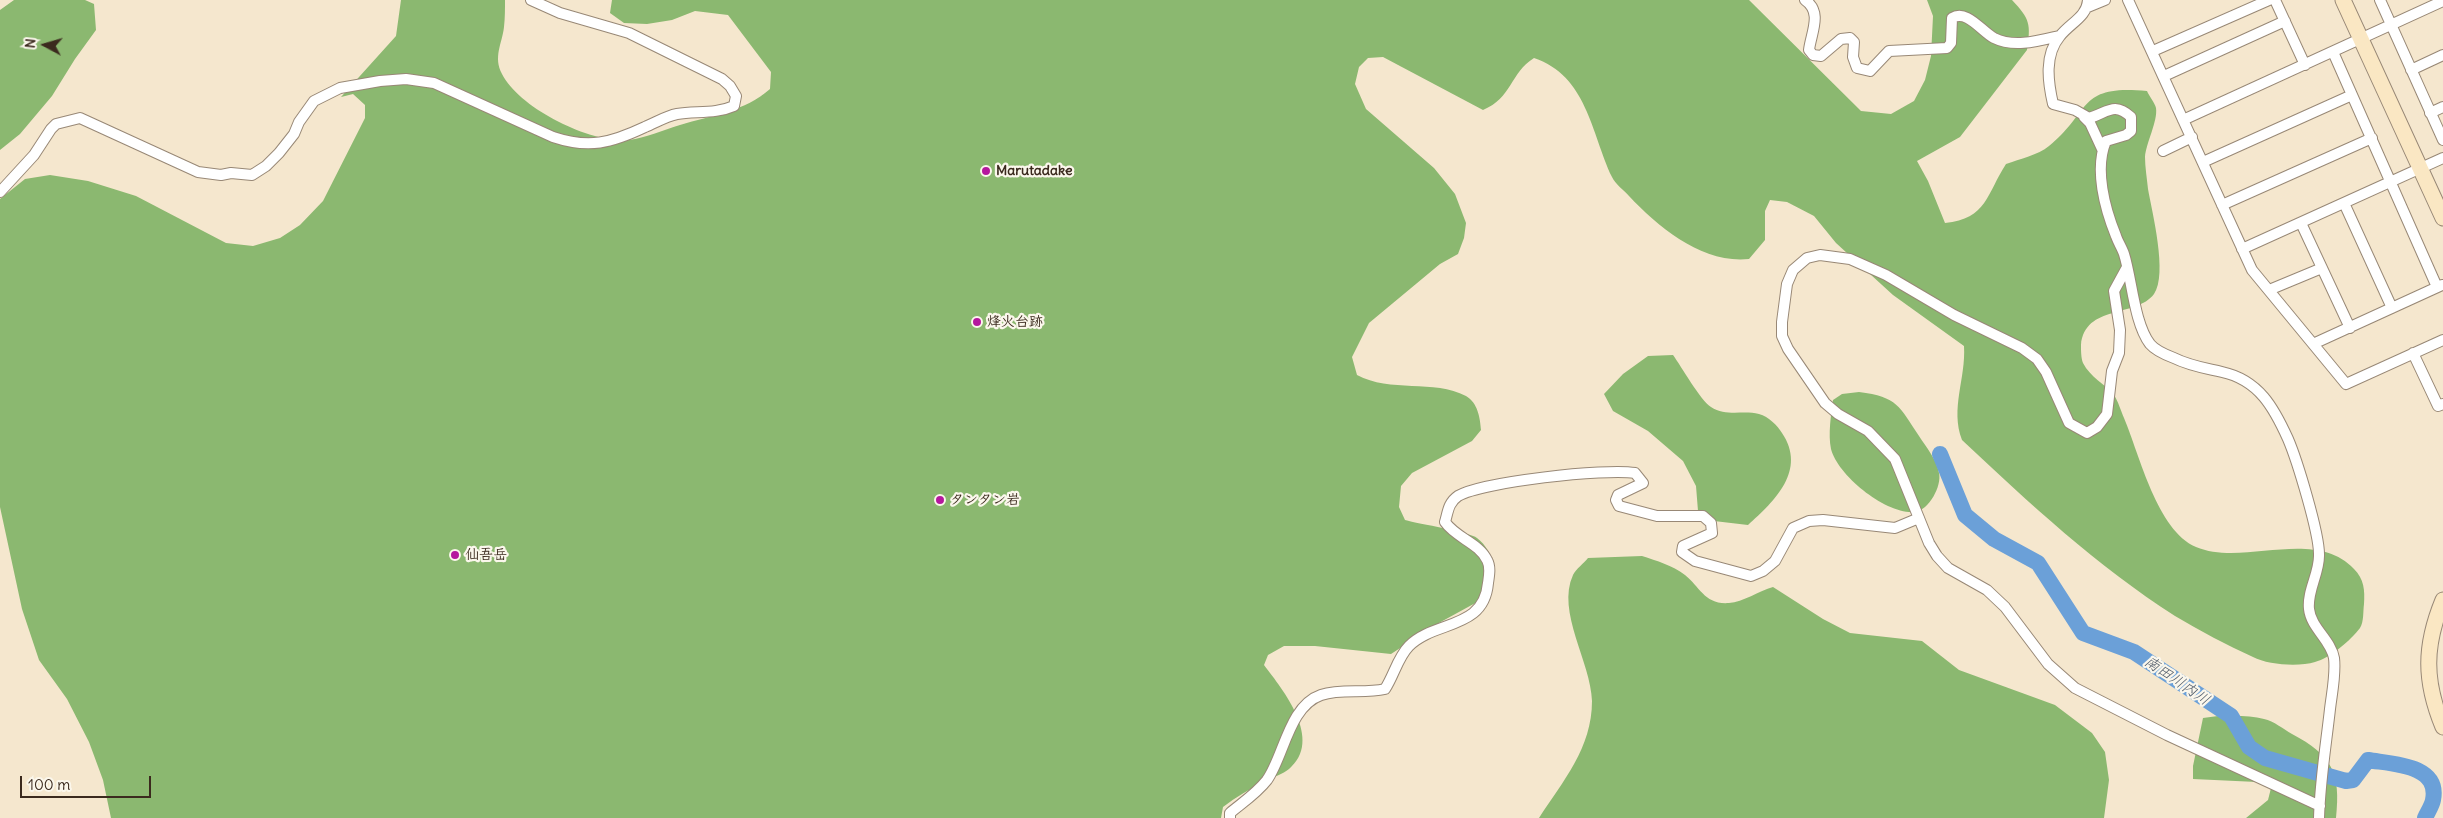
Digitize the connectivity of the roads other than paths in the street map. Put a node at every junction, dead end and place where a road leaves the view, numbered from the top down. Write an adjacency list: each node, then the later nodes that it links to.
1 (531, 0): 35 (street)
2 (1805, 0): 13 (street)
3 (2105, 0): 10 (street)
4 (2128, 0): 15 (street)
5 (2268, 0): 15 (street)
6 (2275, 0): 11 (street)
7 (2343, 0): 14 (street)
8 (2380, 0): 12 (street)
9 (2443, 1): 12 (street)
10 (2088, 3): 13 (street)
11 (2285, 21): 18 (street); 20 (street)
12 (2390, 26): 14 (street); 19 (street)
13 (2059, 36): 24 (street)
14 (2361, 39): 16 (street); 33 (street)
15 (2152, 51): 20 (street)
16 (2333, 52): 18 (street); 21 (street)
17 (2443, 54): 19 (street)
18 (2305, 65): 25 (street)
19 (2411, 70): 23 (street)
20 (2164, 76): 25 (street)
21 (2352, 95): 27 (street); 32 (street)
22 (2443, 107): 23 (street)
23 (2430, 113): 28 (street)
24 (2084, 117): 29 (street); 29 (street)
25 (2183, 120): 26 (street)
26 (2192, 137): 30 (street); 32 (street)
27 (2372, 138): 34 (street); 37 (street)
28 (2443, 140)
29 (2102, 150): 42 (street)
30 (2163, 151)
31 (2443, 158): 33 (street)
32 (2203, 162): 37 (street)
33 (2420, 168): 34 (street); 38 (street)
34 (2392, 181): 36 (street); 43 (street)
35 (0, 192)
36 (2344, 203): 39 (street); 45 (street)
37 (2222, 205): 40 (street)
38 (2443, 218)
39 (2301, 222): 40 (street); 41 (street)
40 (2242, 249): 44 (street)
41 (2322, 268): 44 (street); 46 (street)
42 (2126, 269): 51 (street); 54 (street)
43 (2440, 286): 45 (street)
44 (2269, 290): 48 (street)
45 (2392, 308): 46 (street)
46 (2350, 328): 48 (street)
47 (2443, 340): 49 (street)
48 (2314, 344): 49 (street)
49 (2413, 354): 50 (street)
50 (2443, 404)
51 (1918, 518): 54 (street); 55 (street)
52 (2443, 600): 53 (street)
53 (2443, 727)
54 (2320, 806): 56 (street)
55 (1230, 818)
56 (2320, 818)

